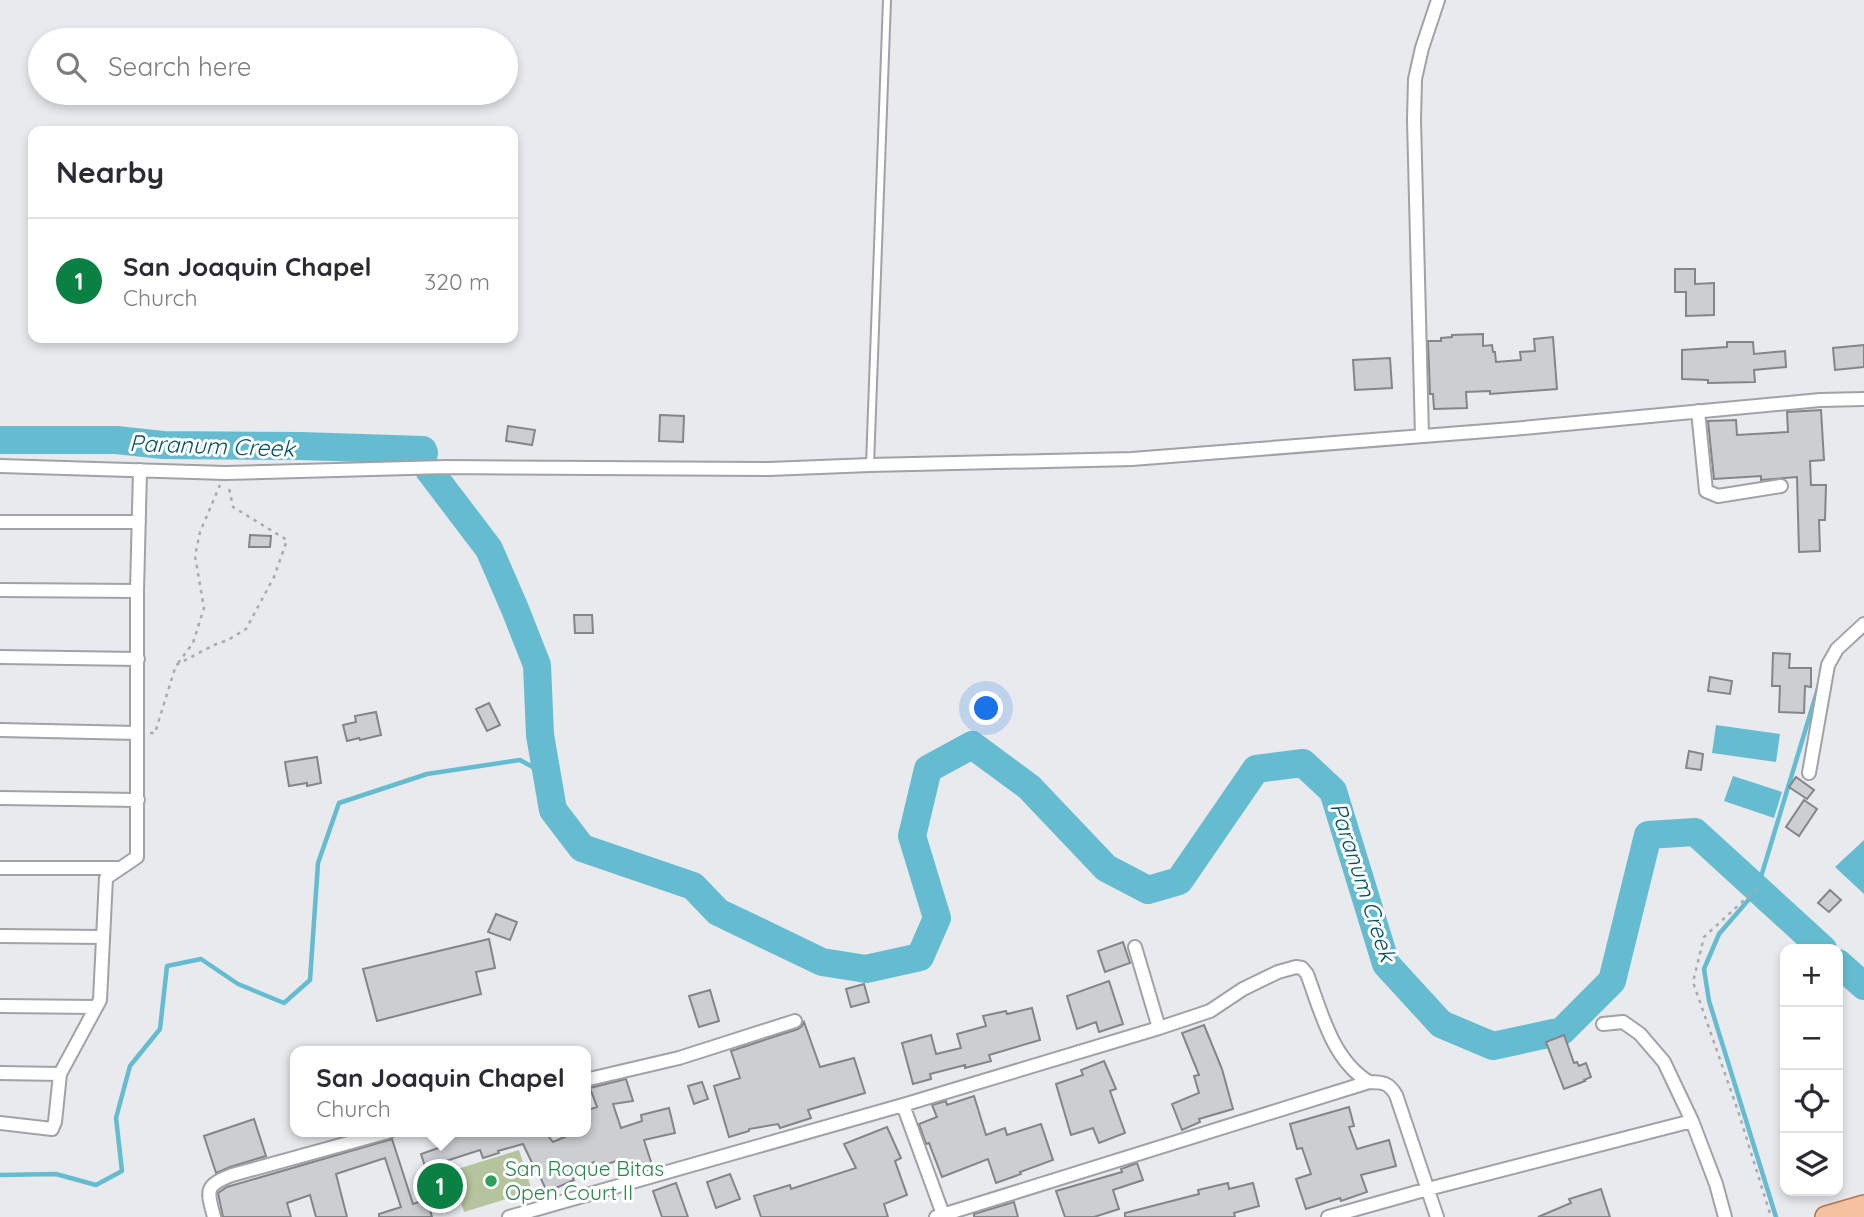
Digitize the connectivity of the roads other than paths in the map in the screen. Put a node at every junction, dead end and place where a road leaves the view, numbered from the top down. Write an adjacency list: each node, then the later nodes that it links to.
1 (887, 0): 6 (lane)
2 (1438, 0): 5 (street)
3 (1864, 399): 4 (street)
4 (1699, 411): 5 (street); 9 (street)
5 (1422, 436): 6 (street)
6 (870, 465): 8 (street)
7 (0, 466): 8 (street)
8 (140, 470): 11 (street)
9 (1781, 485)
10 (0, 522): 11 (street)
11 (139, 522): 13 (street)
12 (0, 590): 13 (street)
13 (137, 591): 16 (street)
14 (1864, 624): 19 (street)
15 (0, 657): 16 (street)
16 (138, 659): 18 (street)
17 (0, 730): 18 (street)
18 (136, 733): 21 (street)
19 (1809, 773)
20 (0, 799): 21 (street)
21 (138, 800): 23 (street)
22 (0, 868): 23 (street)
23 (121, 868): 25 (street)
24 (0, 936): 25 (street)
25 (103, 937): 28 (street)
26 (1135, 947): 31 (street)
27 (0, 1006): 28 (street)
28 (96, 1007): 33 (street)
29 (795, 1021): 34 (street)
30 (1603, 1024): 37 (street)
31 (1159, 1028): 35 (street); 36 (street)
32 (0, 1073): 33 (street)
33 (60, 1074): 38 (street)
34 (591, 1079)
35 (1369, 1082): 40 (street); 43 (street)
36 (904, 1105): 42 (street); 43 (street)
37 (1692, 1121): 40 (street); 48 (street)
38 (0, 1123)
39 (369, 1137): 44 (street)
40 (1428, 1189): 46 (street); 47 (street)
41 (1864, 1206): 49 (main road)
42 (547, 1211): 45 (street)
43 (941, 1216)
44 (214, 1217)
45 (509, 1217)
46 (1328, 1217)
47 (1437, 1217)
48 (1725, 1217)
49 (1826, 1217)

